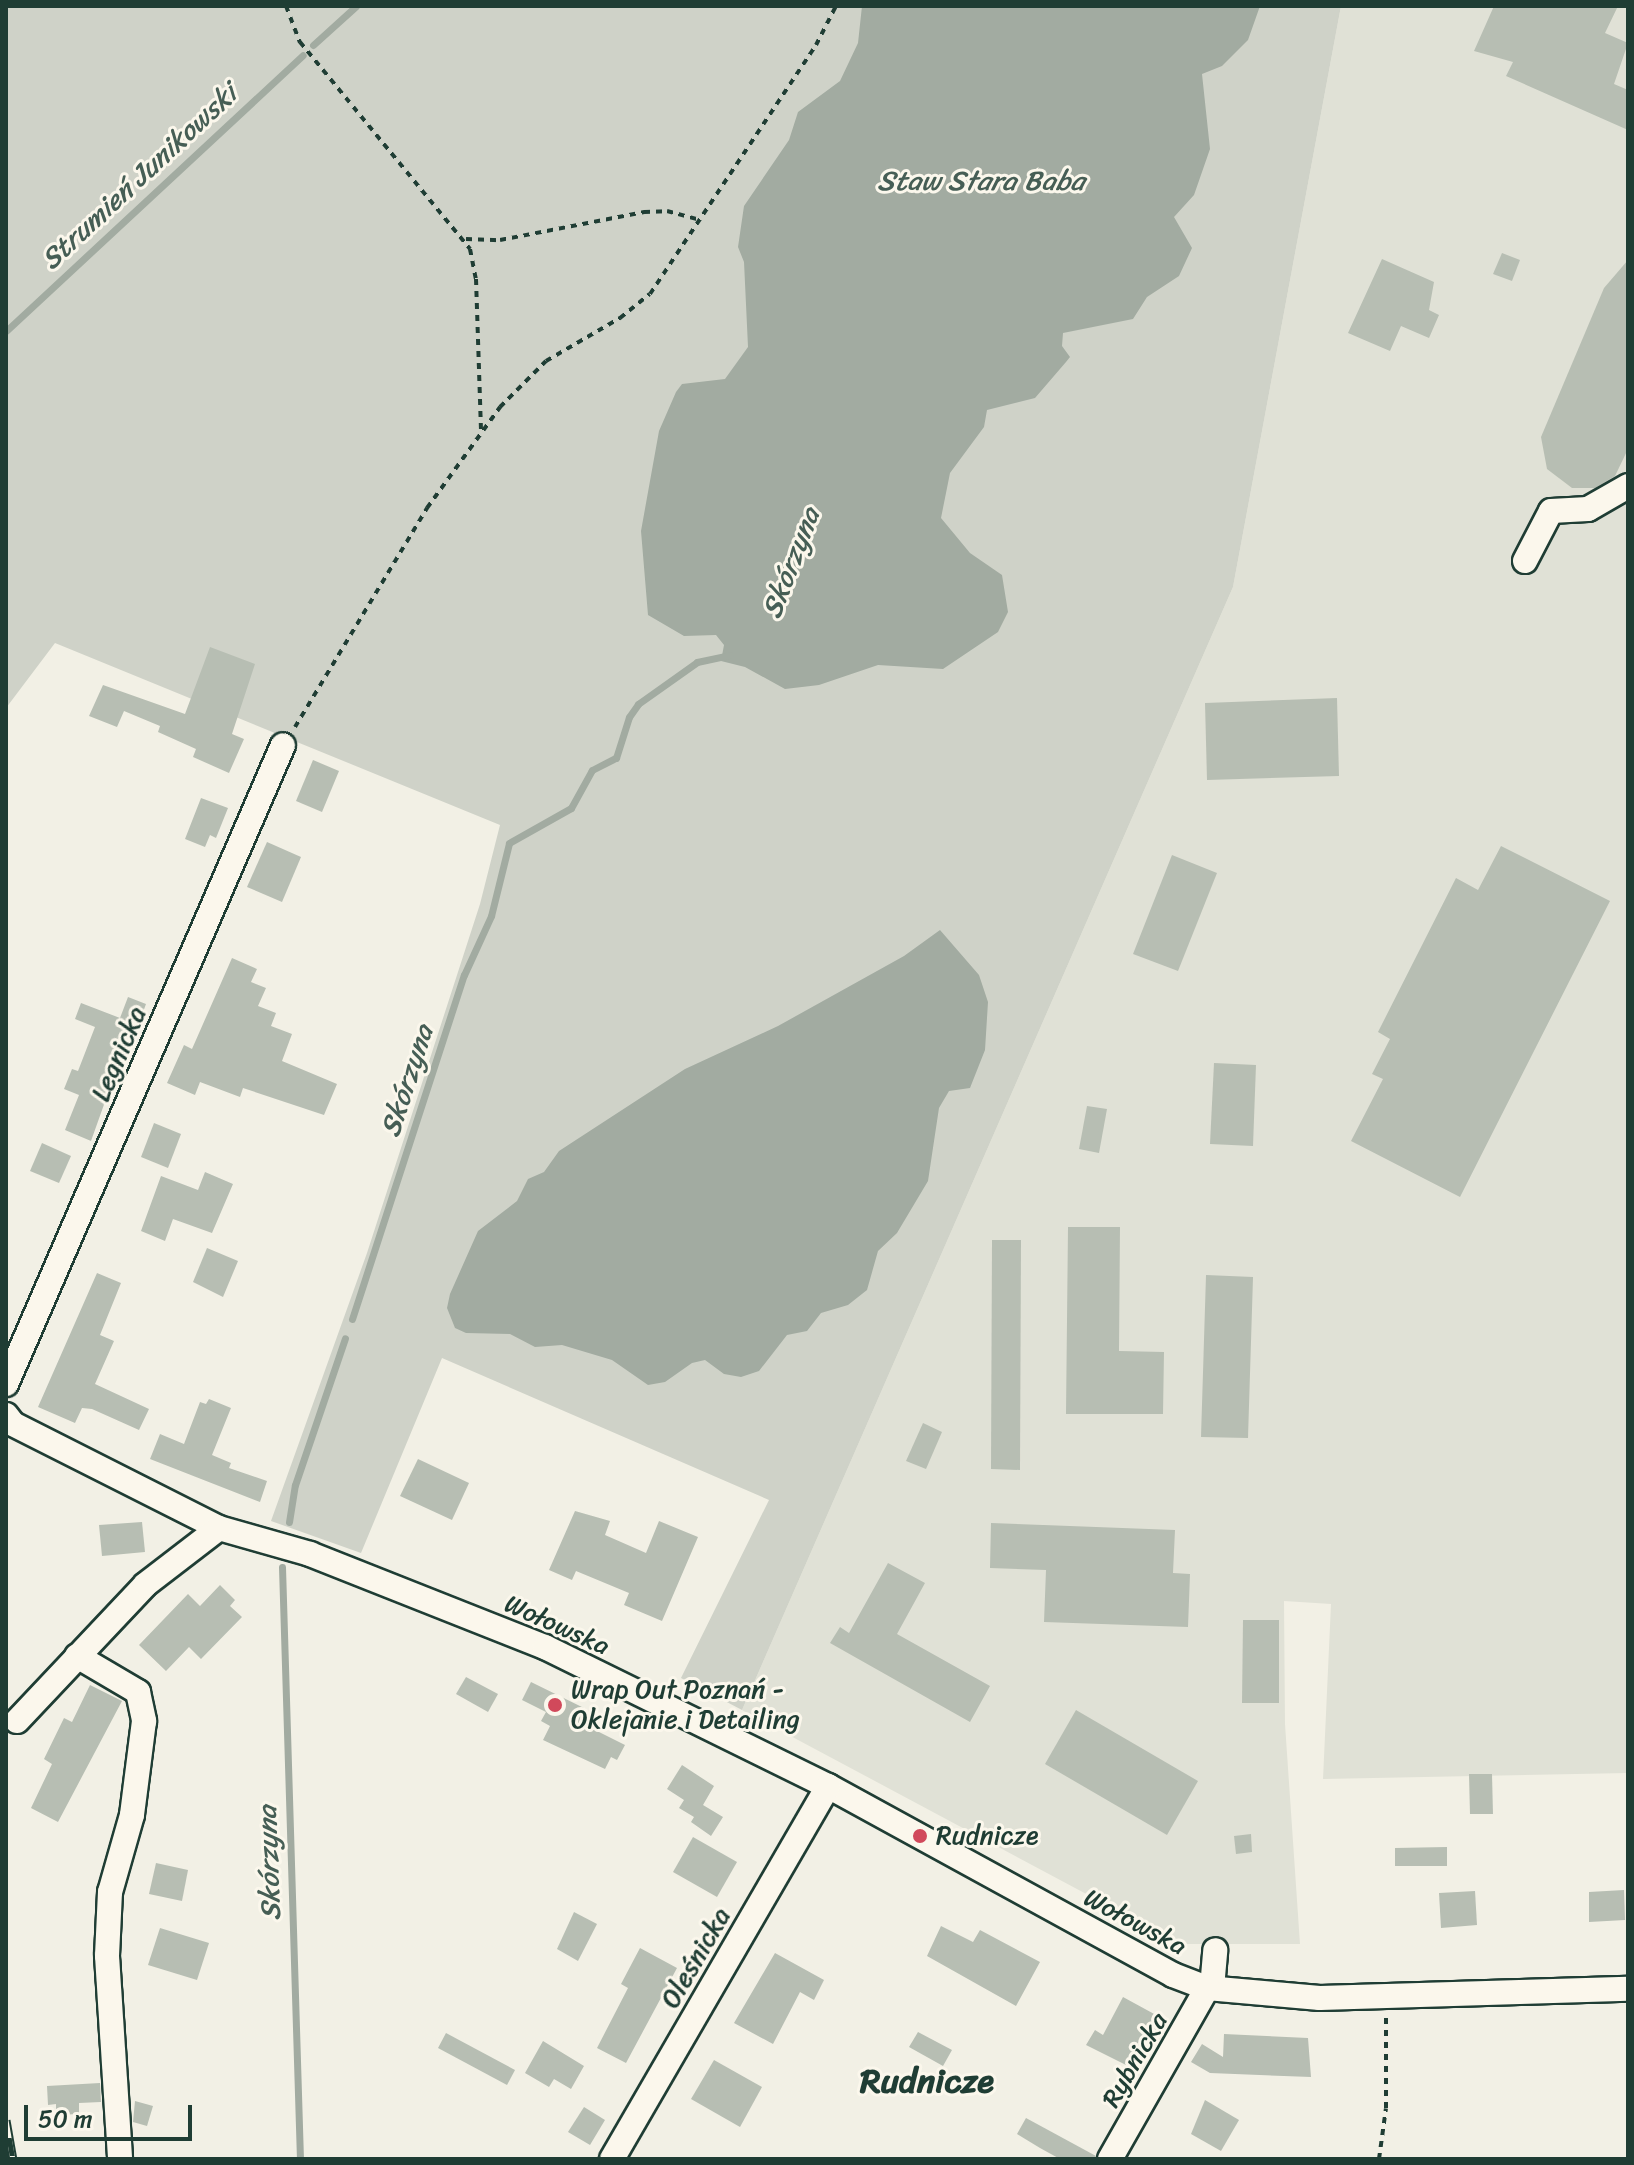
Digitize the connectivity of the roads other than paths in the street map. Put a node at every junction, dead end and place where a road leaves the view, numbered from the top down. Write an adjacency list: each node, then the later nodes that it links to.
1 (1628, 486): 2 (street)
2 (1525, 561)
3 (283, 745): 4 (street, Legnicka)
4 (6, 1384)
5 (6, 1415): 6 (street)
6 (219, 1528): 7 (street); 9 (street, Wołowska)
7 (77, 1656): 8 (street); 13 (street)
8 (17, 1721)
9 (828, 1786): 11 (street, Wołowska); 14 (street, Oleśnicka)
10 (1215, 1950): 11 (street)
11 (1209, 1988): 12 (street, Wołowska); 15 (street, Rybnicka)
12 (1628, 1989)
13 (120, 2159)
14 (612, 2159)
15 (1110, 2159)

